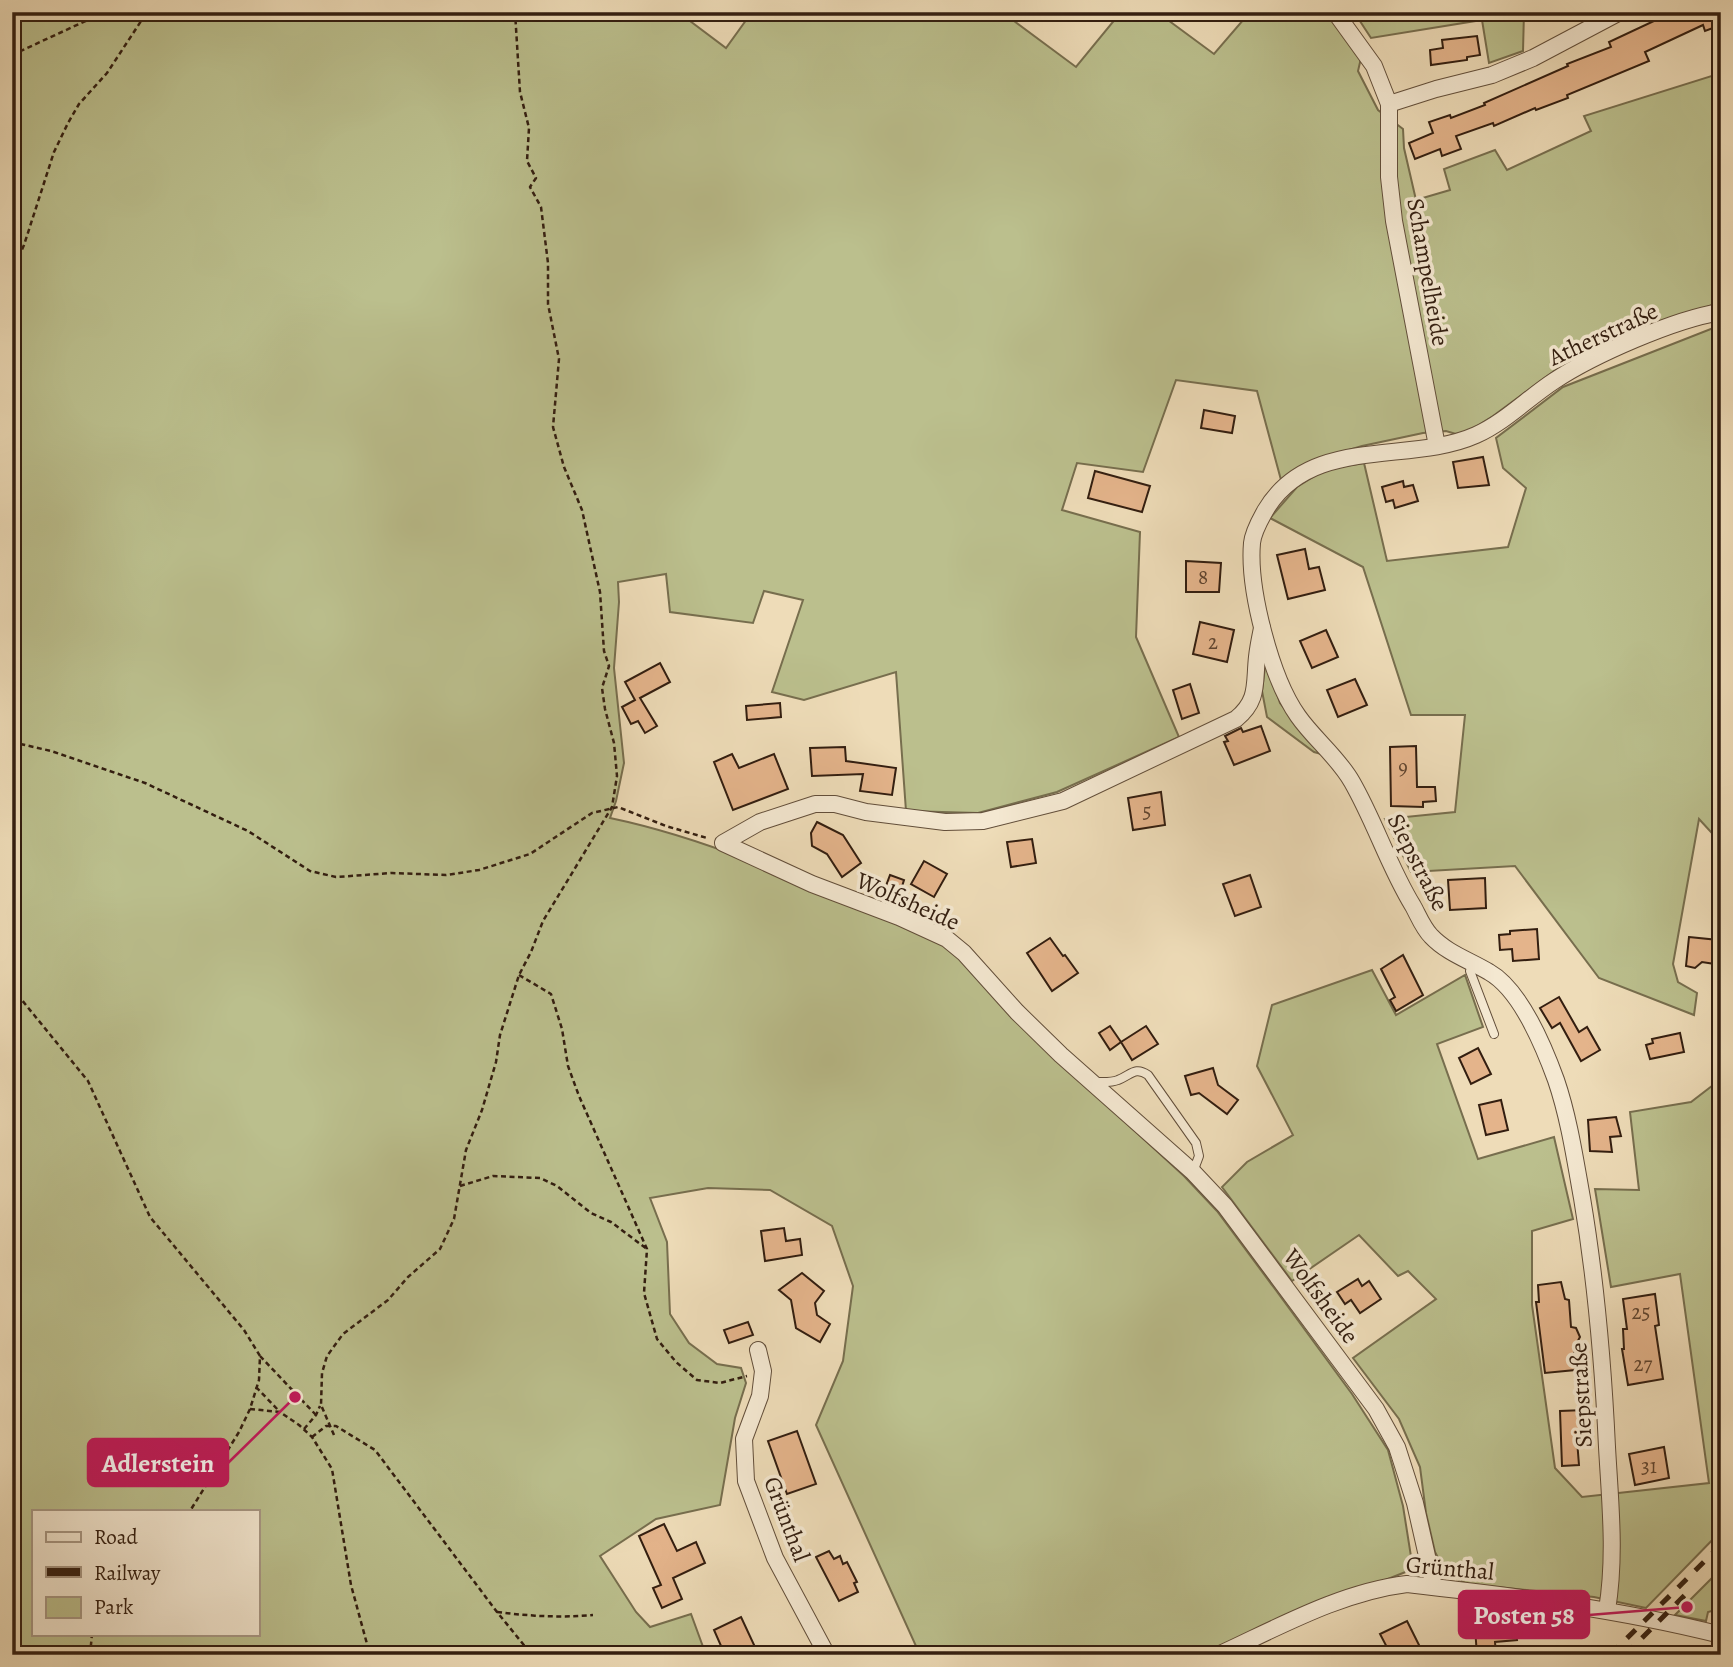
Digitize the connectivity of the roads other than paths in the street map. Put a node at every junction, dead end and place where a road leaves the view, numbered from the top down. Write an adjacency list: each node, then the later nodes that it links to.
1 (1335, 12): 3 (street, Schampelheide)
2 (1620, 12): 3 (street)
3 (1389, 104): 5 (street, Schampelheide)
4 (1721, 312): 5 (street, Atherstraße)
5 (1437, 446): 6 (street, Siepstraße)
6 (1263, 626): 7 (street, Siepstraße); 9 (street, Wolfsheide)
7 (1472, 964): 8 (lane); 13 (street, Siepstraße)
8 (1494, 1034)
9 (1092, 1082): 10 (street, Wolfsheide); 10 (lane)
10 (1193, 1172): 12 (street, Wolfsheide)
11 (758, 1350): 15 (street, Grünthal)
12 (1434, 1587): 13 (street, Grünthal); 16 (street, Grünthal)
13 (1607, 1610): 14 (street, Grünthal)
14 (1721, 1635)
15 (827, 1655)
16 (1218, 1655)

